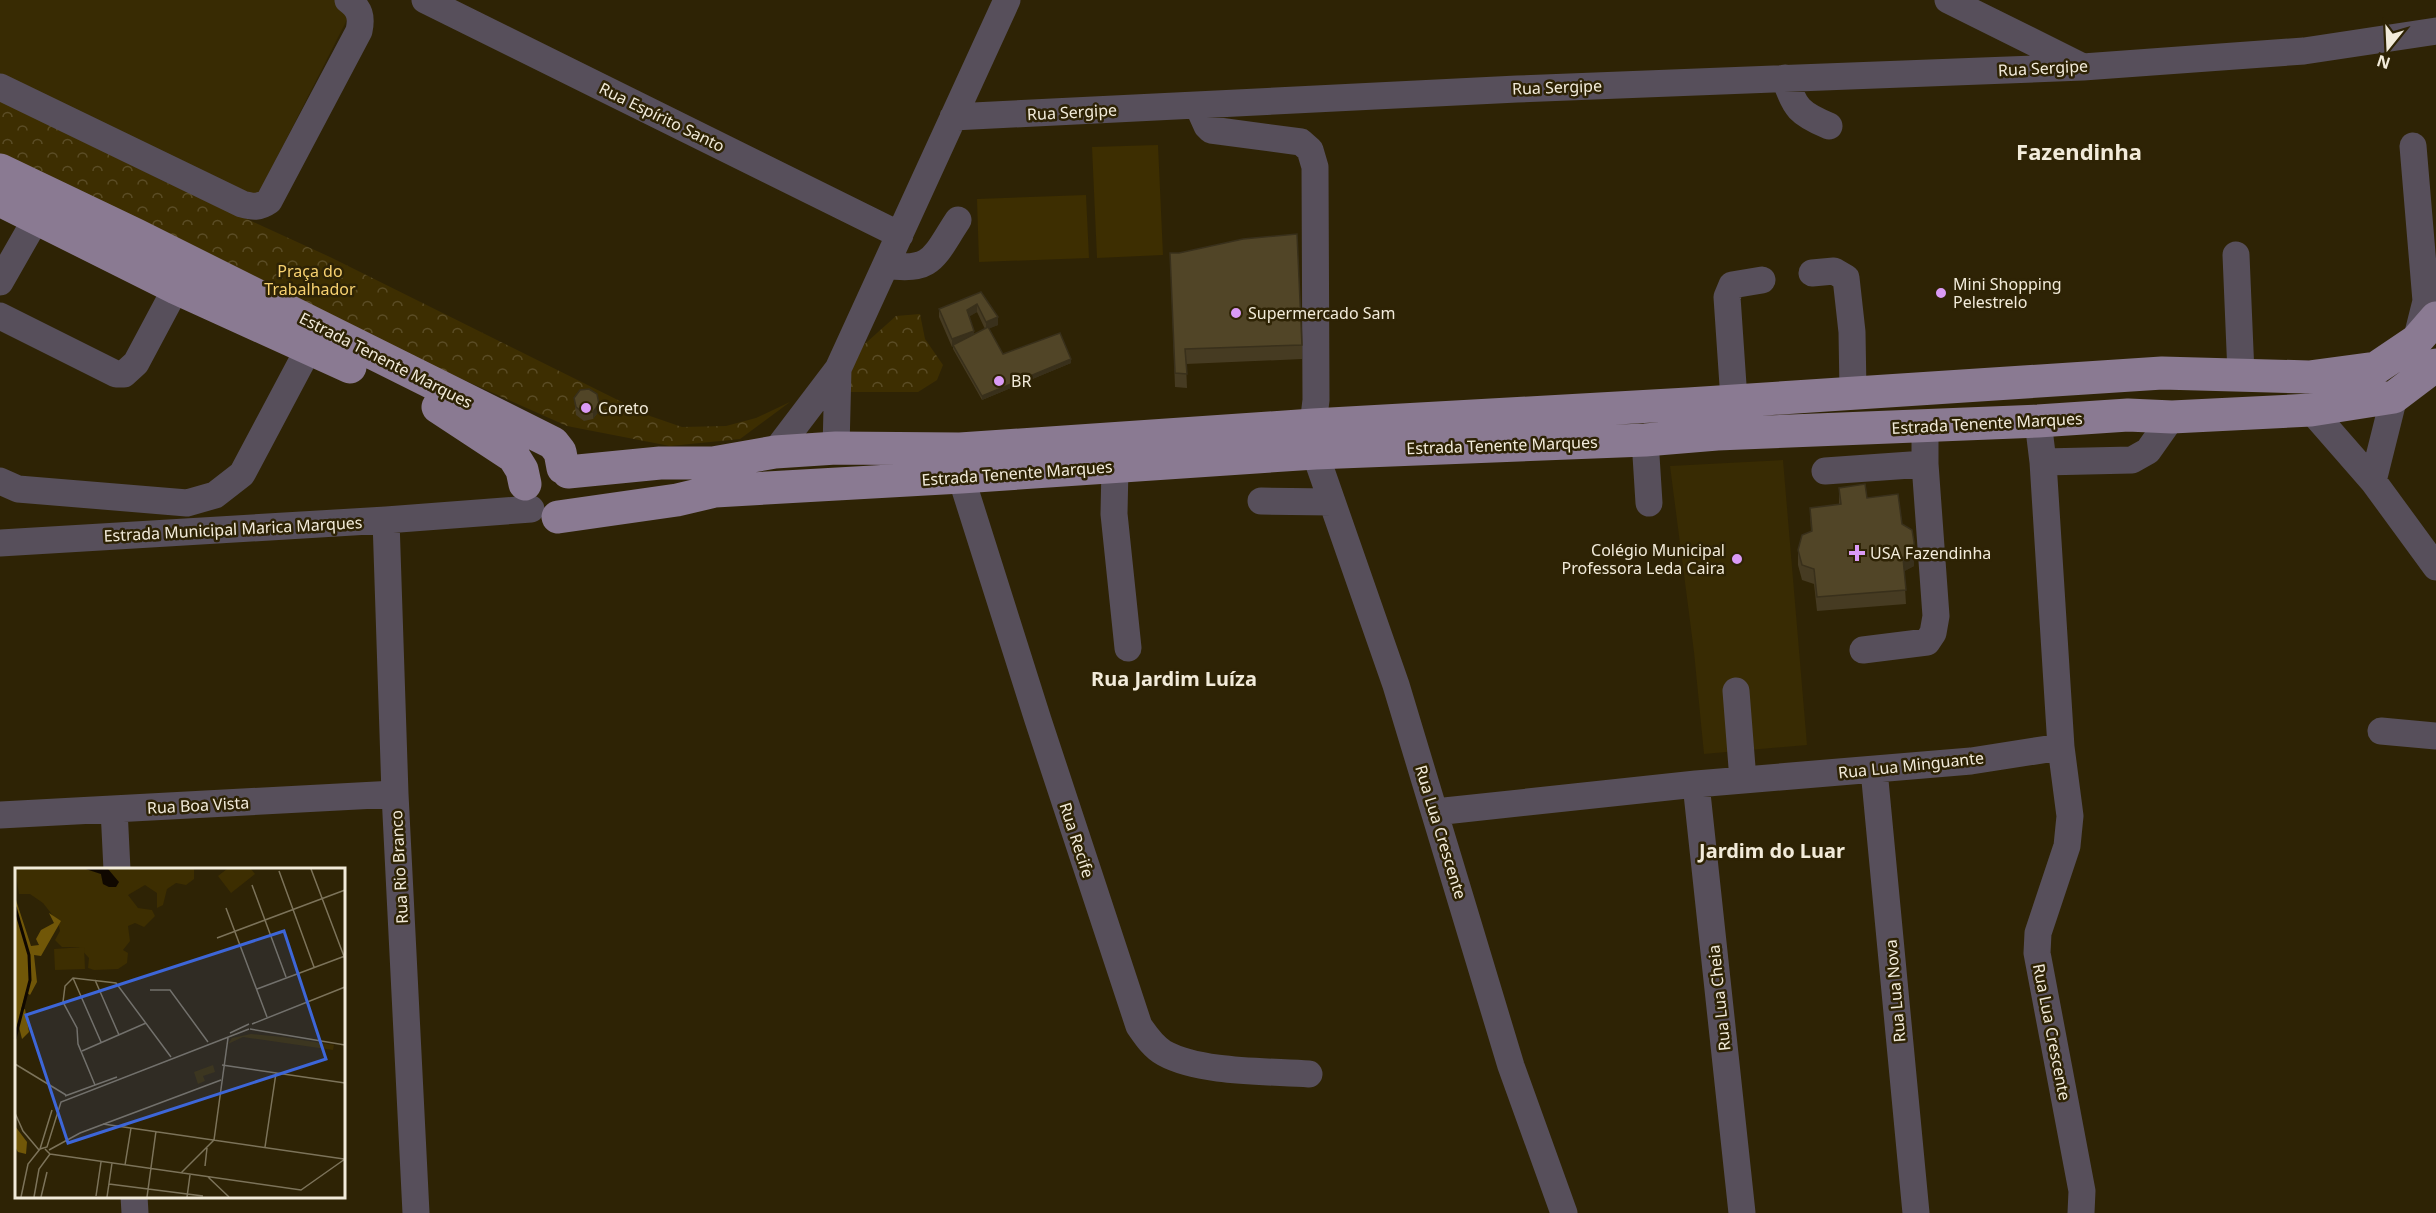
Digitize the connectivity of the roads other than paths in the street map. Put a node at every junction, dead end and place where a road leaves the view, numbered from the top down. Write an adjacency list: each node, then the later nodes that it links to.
1 (348, 0): 9 (street)
2 (425, 0): 5 (street, Rua Espírito Santo)
3 (1007, 0): 11 (street)
4 (1948, 0): 7 (street)
5 (467, 9): 18 (street, Rua Espírito Santo)
6 (2436, 31): 7 (street, Rua Sergipe)
7 (2083, 67): 8 (street, Rua Sergipe)
8 (1785, 78): 10 (street, Rua Sergipe); 12 (street)
9 (0, 87)
10 (1198, 106): 11 (street, Rua Sergipe); 37 (street)
11 (954, 117): 18 (street)
12 (1828, 126)
13 (2413, 146): 26 (street)
14 (0, 170): 44 (main road, Estrada Tenente Marques)
15 (0, 200): 16 (main road, Estrada Tenente Marques)
16 (36, 219): 23 (street); 24 (main road, Estrada Tenente Marques)
17 (958, 220): 20 (street)
18 (900, 235): 20 (street)
19 (2236, 255): 29 (street)
20 (886, 265): 28 (street)
21 (1812, 273): 30 (street)
22 (1762, 280): 32 (street)
23 (0, 282)
24 (176, 288): 25 (street); 27 (main road, Estrada Tenente Marques)
25 (0, 316)
26 (2430, 318): 29 (main road, Estrada Tenente Marques); 31 (main road, Estrada Tenente Marques)
27 (309, 348): 48 (street); 50 (main road, Estrada Tenente Marques)
28 (838, 369): 39 (street); 40 (street)
29 (2241, 374): 30 (main road, Estrada Tenente Marques)
30 (1853, 392): 32 (main road, Estrada Tenente Marques)
31 (2394, 397): 33 (main road, Estrada Tenente Marques); 47 (street)
32 (1734, 400): 37 (main road, Estrada Tenente Marques)
33 (2312, 410): 34 (main road, Estrada Tenente Marques); 47 (street)
34 (2172, 417): 35 (main road, Estrada Tenente Marques); 41 (street)
35 (2038, 421): 36 (main road, Estrada Tenente Marques); 41 (street)
36 (1925, 426): 38 (main road, Estrada Tenente Marques); 42 (street)
37 (1314, 439): 38 (main road, Estrada Tenente Marques); 39 (main road, Estrada Tenente Marques); 43 (main road, Estrada Tenente Marques); 52 (street, Rua Lua Crescente)
38 (1645, 440): 53 (street)
39 (836, 448): 40 (main road, Estrada Tenente Marques); 49 (main road)
40 (775, 452): 44 (main road, Estrada Tenente Marques)
41 (2043, 462): 62 (street)
42 (1925, 464): 45 (street); 58 (street)
43 (1115, 467): 46 (main road, Estrada Tenente Marques); 57 (street)
44 (566, 470): 50 (main road); 50 (main road)
45 (1825, 471)
46 (961, 477): 49 (main road, Estrada Tenente Marques); 71 (street, Rua Recife)
47 (2373, 481): 56 (street)
48 (0, 482)
49 (763, 487): 50 (main road, Estrada Tenente Marques)
50 (535, 500): 54 (street, Estrada Municipal Marica Marques)
51 (1261, 501): 52 (street)
52 (1332, 502): 68 (street, Rua Lua Crescente)
53 (1649, 503)
54 (386, 520): 55 (street, Estrada Municipal Marica Marques); 66 (street, Rua Rio Branco)
55 (0, 543)
56 (2436, 567)
57 (1128, 648)
58 (1863, 650)
59 (1736, 691): 64 (street)
60 (2381, 731): 61 (street)
61 (2436, 736)
62 (2061, 747): 63 (street, Rua Lua Minguante); 78 (street, Rua Lua Crescente)
63 (1874, 770): 64 (street, Rua Lua Minguante); 77 (street, Rua Lua Nova)
64 (1743, 780): 65 (street, Rua Lua Minguante)
65 (1696, 784): 68 (street, Rua Lua Minguante); 76 (street, Rua Lua Cheia)
66 (395, 794): 67 (street, Rua Boa Vista); 74 (street, Rua Rio Branco)
67 (114, 809): 69 (street, Rua Boa Vista); 70 (street)
68 (1435, 812): 75 (street, Rua Lua Crescente)
69 (0, 815)
70 (117, 868)
71 (1309, 1074)
72 (134, 1198): 73 (street)
73 (135, 1213)
74 (416, 1213)
75 (1564, 1213)
76 (1742, 1213)
77 (1916, 1213)
78 (2081, 1213)

